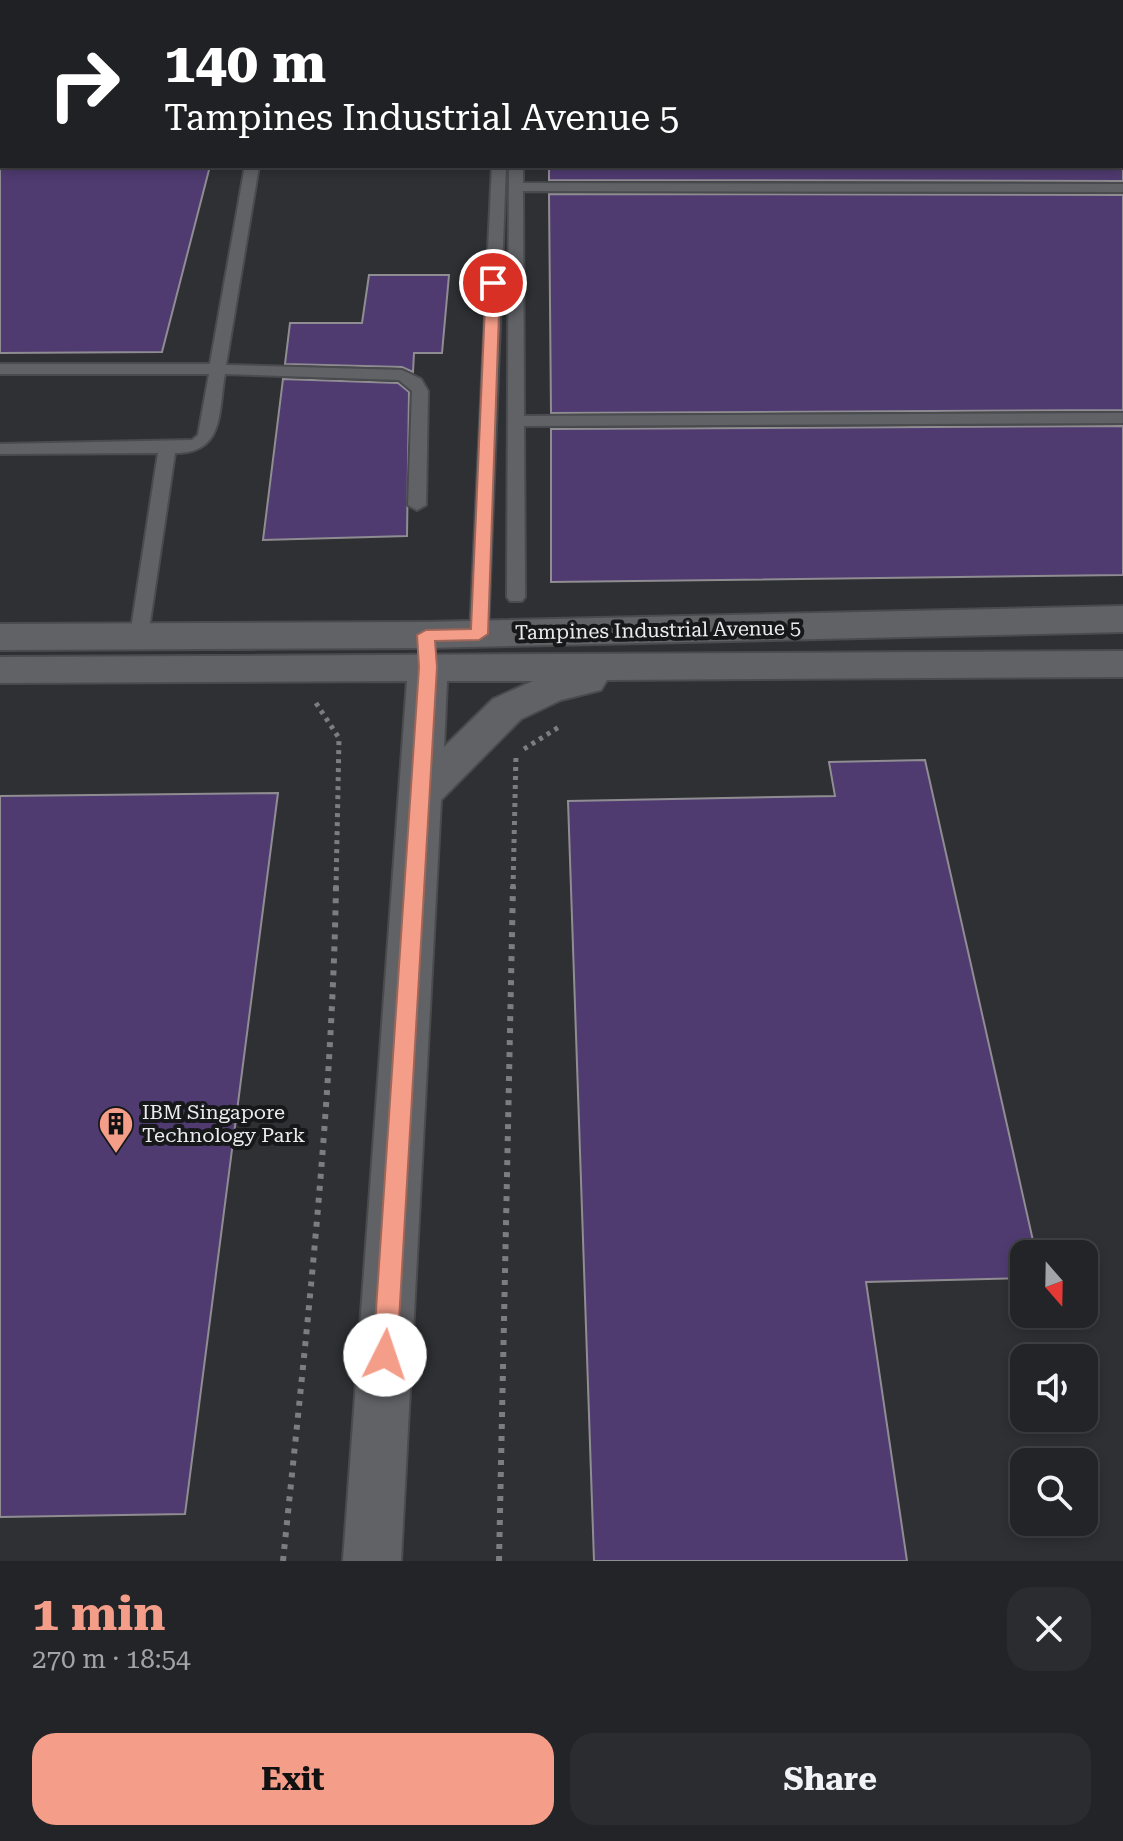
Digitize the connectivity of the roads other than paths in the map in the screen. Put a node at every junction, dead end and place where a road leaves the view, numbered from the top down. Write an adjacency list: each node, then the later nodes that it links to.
1 (252, 168): 7 (lane)
2 (499, 168): 15 (lane)
3 (516, 168): 4 (lane)
4 (517, 187): 5 (lane); 9 (lane)
5 (1123, 188)
6 (0, 369): 7 (lane)
7 (218, 369): 10 (lane); 12 (lane)
8 (1123, 418): 9 (lane)
9 (514, 421): 13 (lane)
10 (167, 448): 11 (lane); 16 (lane)
11 (0, 449)
12 (417, 505)
13 (516, 597)
14 (1123, 619): 15 (street, Tampines Industrial Avenue 5)
15 (479, 634): 18 (street, Tampines Industrial Avenue 5)
16 (139, 636): 17 (street, Tampines Industrial Avenue 5); 18 (street, Tampines Industrial Avenue 5)
17 (0, 637)
18 (427, 651): 20 (street, Tampines Industrial Avenue 5); 21 (street, Tampines Industrial Avenue 5); 22 (street)
19 (1123, 664): 20 (street, Tampines Industrial Avenue 5)
20 (639, 666): 22 (street)
21 (0, 670)
22 (420, 795): 23 (street)
23 (372, 1561)

